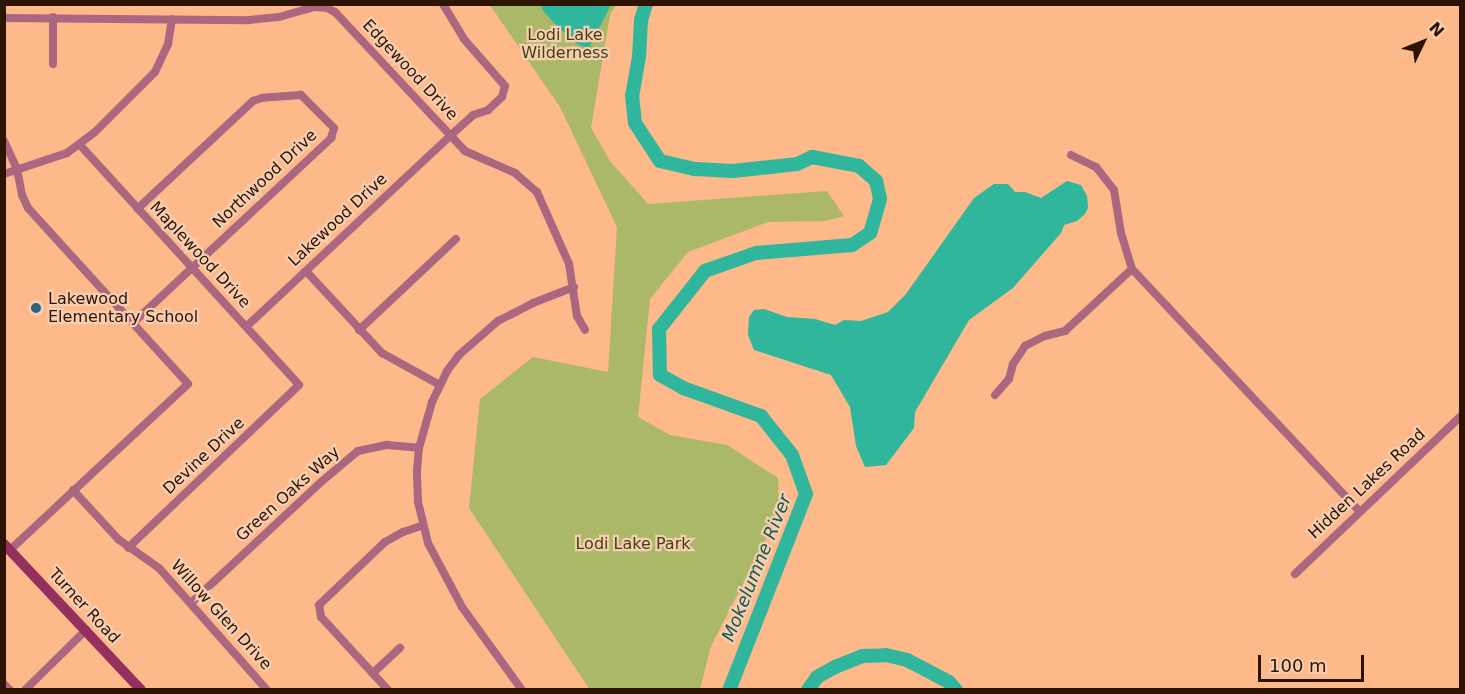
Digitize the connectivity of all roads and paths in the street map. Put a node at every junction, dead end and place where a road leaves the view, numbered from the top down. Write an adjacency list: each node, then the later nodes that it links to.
1 (443, 4): 7 (street, Lakewood Drive)
2 (323, 6): 5 (street, Edgewood Drive); 7 (street, Edgewood Drive)
3 (53, 17): 4 (street, Edgewood Drive); 5 (street, Edgewood Drive); 6 (street)
4 (4, 18)
5 (172, 19): 9 (street)
6 (53, 64)
7 (450, 136): 17 (street, Lakewood Drive); 18 (street, Edgewood Drive)
8 (4, 141): 11 (street)
9 (80, 145): 11 (street); 13 (street, Maplewood Drive)
10 (1071, 155): 16 (street)
11 (17, 169): 12 (street); 19 (street)
12 (4, 174)
13 (137, 209): 15 (street, Maplewood Drive); 15 (street, Northwood Drive)
14 (456, 238): 21 (street)
15 (192, 268): 19 (street, Northwood Drive); 20 (street, Maplewood Drive)
16 (1131, 269): 25 (street); 29 (street)
17 (306, 271): 20 (street, Lakewood Drive); 21 (street)
18 (574, 287): 22 (street, Edgewood Drive); 24 (street)
19 (134, 322): 28 (street)
20 (247, 326): 23 (street, Maplewood Drive)
21 (359, 330): 24 (street)
22 (585, 330)
23 (298, 385): 32 (street, Devine Drive)
24 (440, 385): 27 (street)
25 (995, 395)
26 (1461, 417): 29 (street, Hidden Lakes Road)
27 (419, 448): 30 (street); 34 (street, Green Oaks Way)
28 (73, 490): 31 (street); 32 (street, Willow Glen Drive)
29 (1360, 512): 33 (street, Hidden Lakes Road)
30 (422, 526): 37 (street); 44 (street)
31 (7, 547): 35 (main road, Turner Road)
32 (128, 548): 34 (street, Willow Glen Drive)
33 (1295, 574)
34 (192, 602): 42 (street, Willow Glen Drive)
35 (86, 630): 40 (street); 41 (main road, Turner Road)
36 (399, 648): 37 (street)
37 (373, 673): 43 (street)
38 (4, 684): 39 (street)
39 (10, 690)
40 (25, 690)
41 (141, 690)
42 (267, 690)
43 (388, 690)
44 (522, 690)

